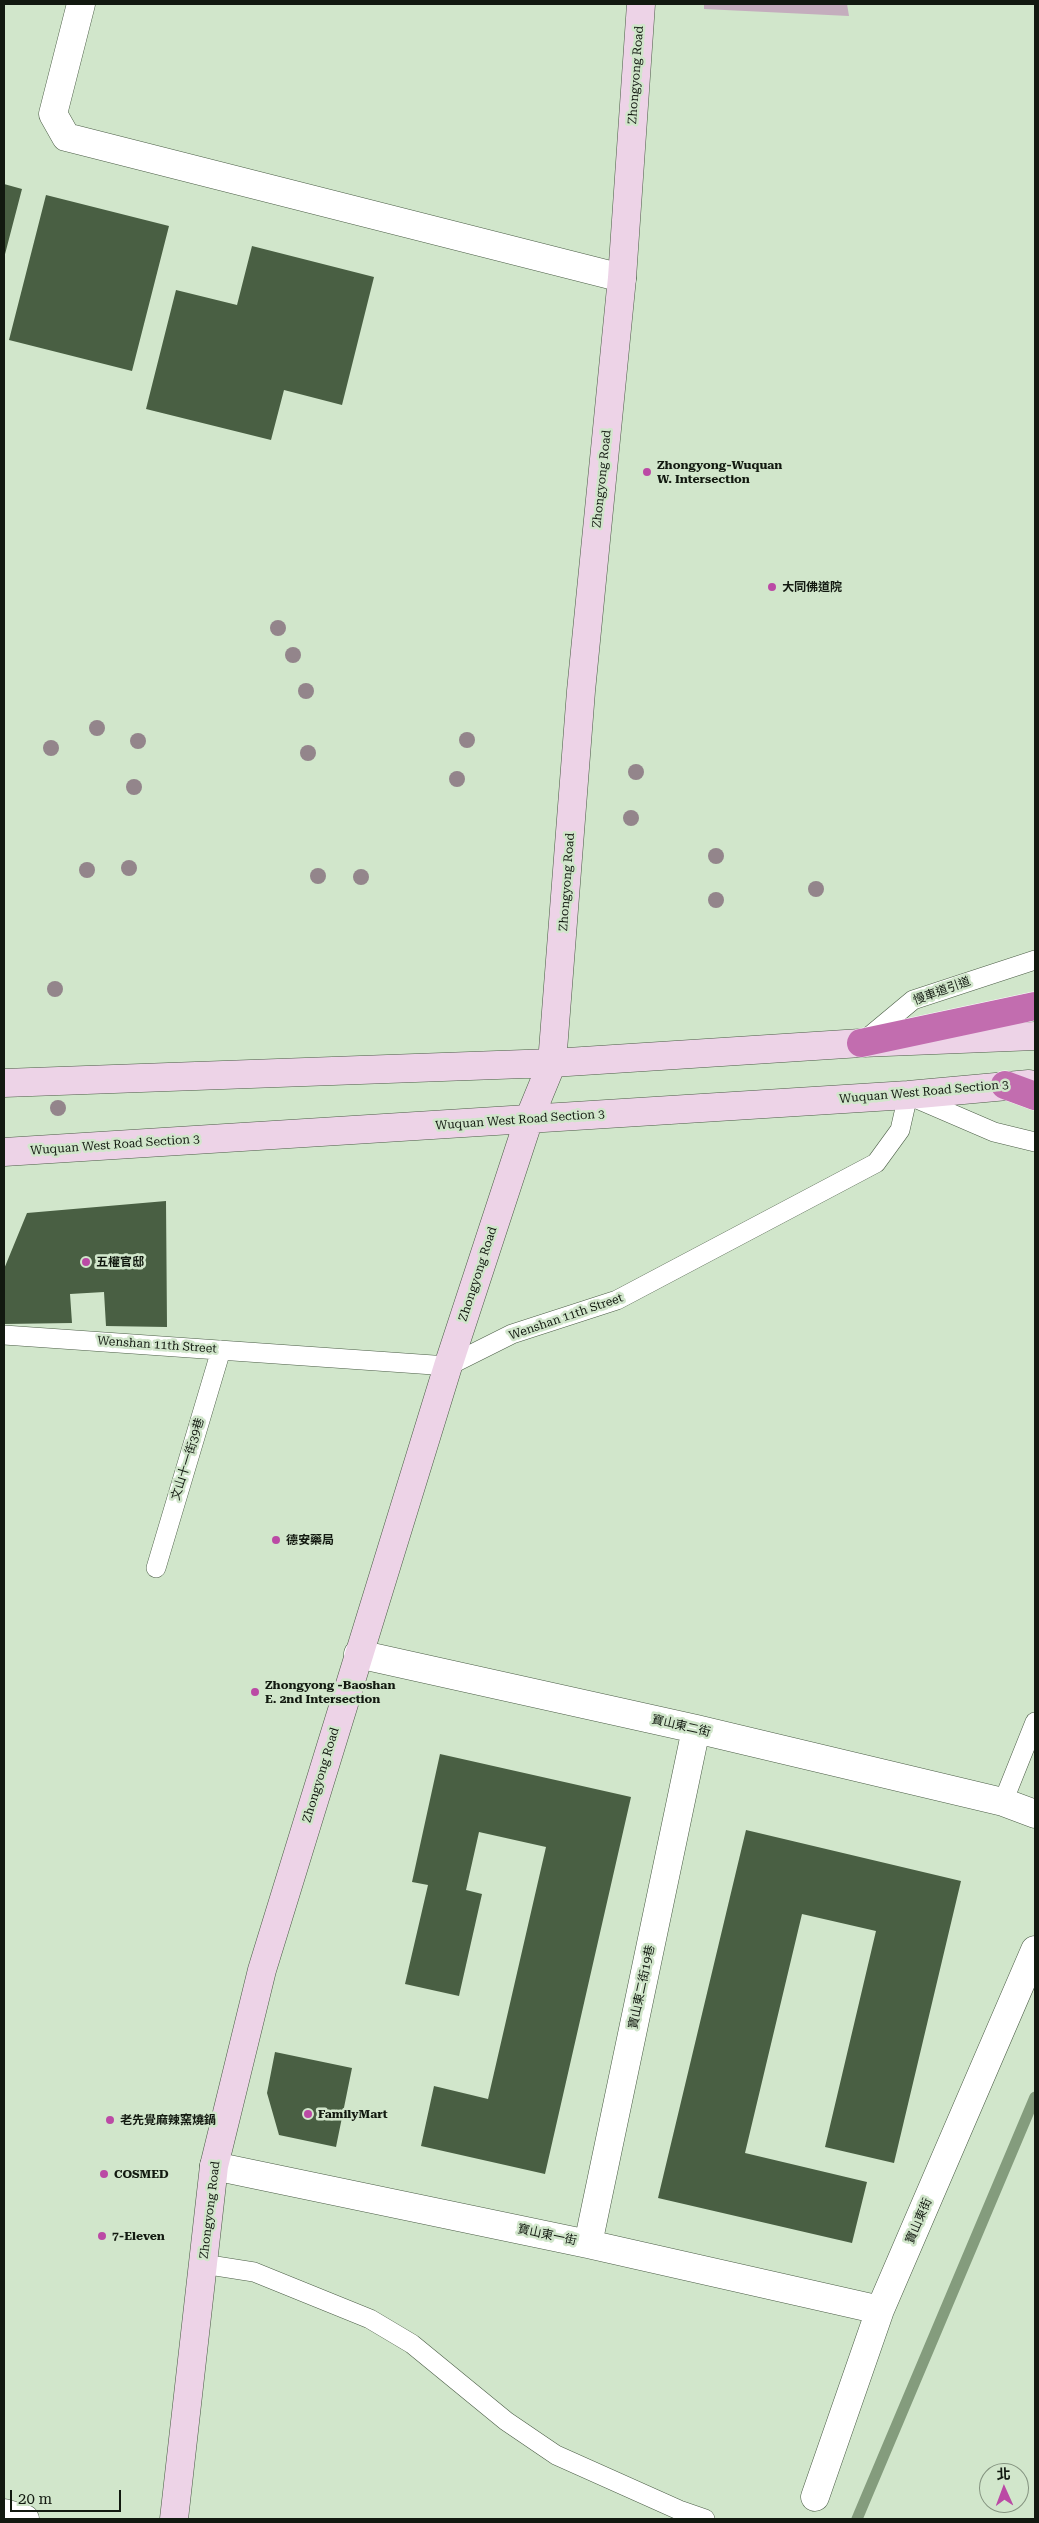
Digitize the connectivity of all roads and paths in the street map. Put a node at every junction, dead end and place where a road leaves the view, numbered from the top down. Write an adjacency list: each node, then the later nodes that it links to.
1 (81, 4): 3 (street)
2 (641, 4): 3 (main road, Zhongyong Road)
3 (622, 278): 8 (main road, Zhongyong Road)
4 (1035, 960): 7 (lane, 慢車道引道)
5 (1035, 1006): 7 (highway)
6 (1035, 1036): 7 (main road)
7 (861, 1043): 8 (main road)
8 (552, 1063): 9 (main road); 14 (main road, Zhongyong Road)
9 (4, 1084)
10 (1035, 1084): 11 (main road, Wuquan West Road Section 3)
11 (1006, 1085): 12 (main road, Wuquan West Road Section 3); 13 (highway)
12 (908, 1095): 14 (main road, Wuquan West Road Section 3); 15 (lane); 19 (lane, Wenshan 11th Street)
13 (1035, 1096)
14 (529, 1119): 16 (main road, Wuquan West Road Section 3); 19 (main road, Zhongyong Road)
15 (1035, 1142)
16 (4, 1152)
17 (4, 1335): 18 (lane, Wenshan 11th Street)
18 (221, 1350): 19 (lane, Wenshan 11th Street); 20 (lane, 文山十一街39巷)
19 (448, 1366): 21 (main road, Zhongyong Road)
20 (156, 1568)
21 (358, 1654): 23 (street, 寶山東二街); 27 (main road, Zhongyong Road)
22 (1035, 1722): 24 (lane)
23 (696, 1729): 24 (street, 寶山東二街); 28 (street, 寶山東二街19巷)
24 (1003, 1802): 25 (street, 寶山東二街)
25 (1035, 1814)
26 (1035, 1950): 30 (street, 寶山東街)
27 (214, 2166): 28 (street, 寶山東一街); 29 (main road, Zhongyong Road)
28 (588, 2244): 30 (street, 寶山東一街)
29 (203, 2264): 34 (main road, Zhongyong Road); 35 (lane)
30 (880, 2310): 31 (street, 寶山東街)
31 (815, 2497)
32 (4, 2513): 33 (street)
33 (24, 2519)
34 (174, 2519)
35 (705, 2519)

